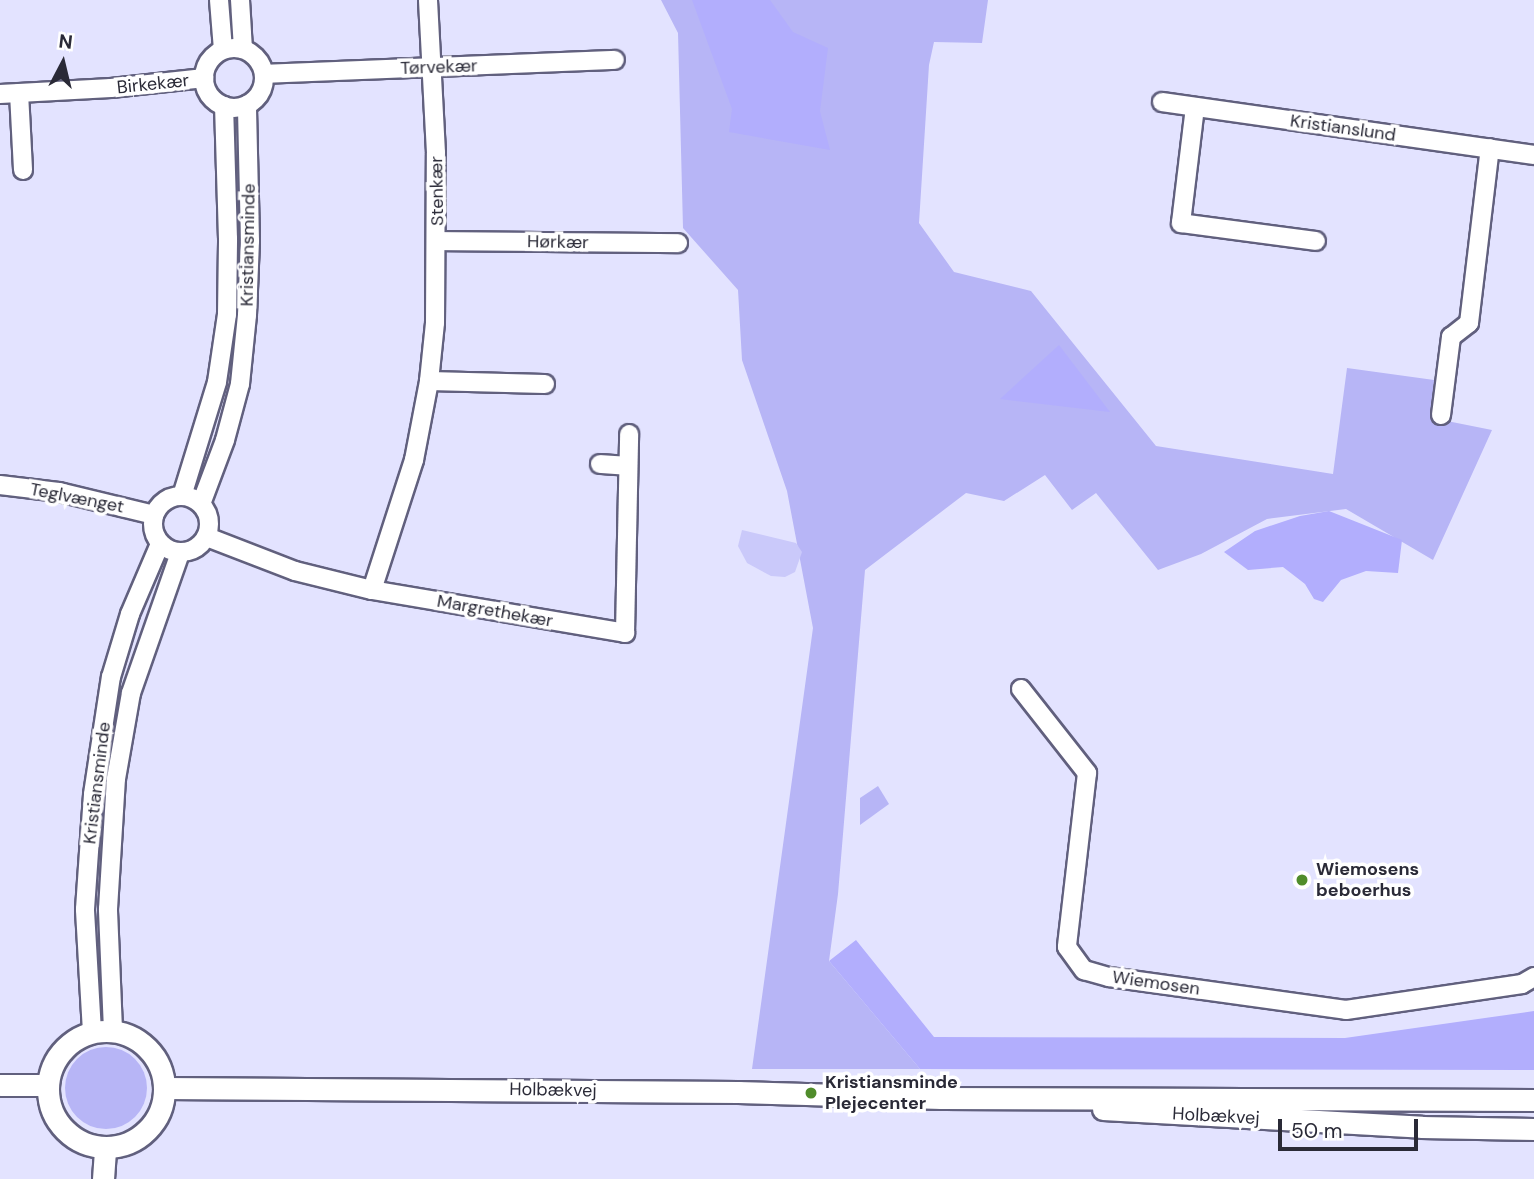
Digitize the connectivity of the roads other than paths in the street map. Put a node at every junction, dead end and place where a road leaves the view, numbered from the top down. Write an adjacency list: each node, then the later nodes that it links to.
1 (219, 0): 5 (street)
2 (240, 0): 4 (street)
3 (428, 0): 7 (street, Stenkær)
4 (243, 49): 5 (street); 8 (street)
5 (223, 50): 9 (street)
6 (615, 60): 7 (street, Tørvekær)
7 (433, 67): 8 (street, Tørvekær); 19 (street, Stenkær)
8 (264, 74): 13 (street)
9 (204, 78): 10 (street, Birkekær); 14 (street)
10 (19, 93): 11 (street, Birkekær); 18 (street)
11 (0, 94)
12 (1162, 102): 15 (street, Kristianslund)
13 (247, 105): 14 (street); 30 (street, Kristiansminde)
14 (224, 106): 29 (street, Kristiansminde)
15 (1195, 107): 16 (street, Kristianslund); 20 (street)
16 (1490, 148): 17 (street, Kristianslund); 24 (street)
17 (1534, 155)
18 (23, 170)
19 (438, 241): 21 (street, Hørkær); 22 (street, Stenkær)
20 (1316, 242)
21 (678, 243)
22 (429, 381): 23 (street); 35 (street, Stenkær)
23 (545, 384)
24 (1441, 415)
25 (629, 435): 27 (street, Margrethekær)
26 (600, 464): 27 (street)
27 (628, 466): 35 (street, Margrethekær)
28 (0, 485): 31 (street, Teglvænget)
29 (182, 496): 30 (street); 31 (street)
30 (201, 504): 32 (street)
31 (154, 515): 33 (street)
32 (207, 537): 34 (street); 35 (street, Margrethekær)
33 (160, 544): 34 (street); 38 (street, Kristiansminde)
34 (180, 553): 38 (street, Kristiansminde)
35 (372, 590)
36 (1021, 690): 37 (street, Wiemosen)
37 (1534, 977)
38 (102, 1031): 40 (street); 41 (street)
39 (0, 1084): 40 (street)
40 (47, 1085): 45 (street)
41 (164, 1088): 42 (street, Holbækvej); 45 (street)
42 (941, 1098): 43 (street, Holbækvej); 44 (street, Holbækvej)
43 (1534, 1100)
44 (1534, 1129)
45 (105, 1147): 46 (street)
46 (103, 1179)

